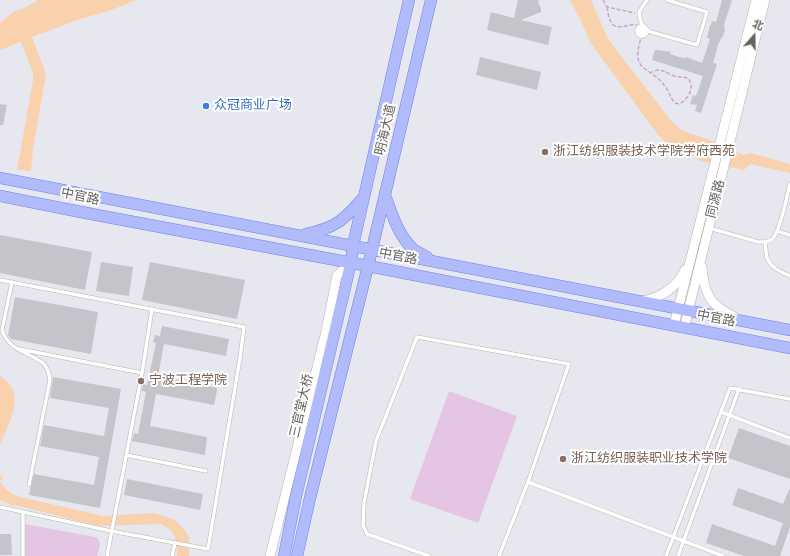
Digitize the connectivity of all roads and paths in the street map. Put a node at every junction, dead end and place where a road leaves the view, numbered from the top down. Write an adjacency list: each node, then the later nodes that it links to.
1 (409, 0): 14 (main road, 明海大道)
2 (432, 0): 15 (main road, 明海大道)
3 (603, 0): 8 (path)
4 (647, 0): 9 (lane)
5 (667, 0): 10 (lane)
6 (756, 0): 24 (street, 同源路)
7 (765, 0): 17 (street, 同源路)
8 (607, 7): 9 (path); 10 (path)
9 (639, 13): 10 (lane)
10 (642, 30): 11 (path)
11 (652, 72): 11 (path)
12 (0, 178): 19 (main road, 中官路)
13 (790, 184): 18 (lane)
14 (365, 195): 19 (main road); 22 (main road, 明海大道)
15 (385, 195): 23 (main road, 明海大道); 27 (main road)
16 (0, 196): 26 (main road, 中官路)
17 (709, 228): 21 (lane); 25 (street, 同源路)
18 (777, 231): 20 (lane); 21 (lane)
19 (301, 235): 22 (main road, 中官路)
20 (790, 235)
21 (765, 242): 29 (lane)
22 (353, 245): 23 (main road, 中官路); 26 (main road, 明海大道)
23 (371, 249): 27 (main road, 中官路); 28 (main road, 明海大道)
24 (692, 256): 32 (street); 34 (street, 同源路)
25 (702, 258): 34 (street, 同源路); 35 (street)
26 (351, 262): 28 (main road, 中官路); 59 (street); 60 (main road, 三官堂大桥)
27 (434, 262): 32 (main road, 中官路)
28 (368, 266): 36 (main road, 中官路); 61 (main road)
29 (790, 276)
30 (0, 280): 31 (lane)
31 (12, 282): 33 (lane); 38 (lane)
32 (640, 301): 34 (main road, 中官路)
33 (152, 309): 40 (lane); 55 (lane)
34 (684, 310): 35 (main road, 中官路); 36 (street, 同源路)
35 (746, 321): 37 (main road, 中官路)
36 (679, 327): 39 (main road, 中官路)
37 (790, 330)
38 (15, 348): 40 (lane); 49 (lane)
39 (790, 348)
40 (142, 373): 46 (lane)
41 (739, 389): 42 (lane); 43 (lane); 44 (lane)
42 (790, 399)
43 (721, 412): 44 (lane); 53 (lane)
44 (730, 416): 45 (lane); 54 (lane)
45 (790, 438)
46 (126, 455): 47 (lane); 52 (lane)
47 (206, 471)
48 (528, 482): 53 (lane); 62 (lane); 63 (lane)
49 (29, 485)
50 (0, 507): 51 (lane)
51 (23, 512): 52 (lane); 56 (lane)
52 (111, 531): 55 (lane); 57 (lane)
53 (673, 537): 54 (lane); 64 (lane)
54 (684, 541): 65 (lane); 66 (lane)
55 (175, 543): 58 (lane)
56 (23, 556)
57 (107, 556)
58 (172, 556)
59 (270, 556)
60 (284, 556)
61 (297, 556)
62 (429, 556)
63 (499, 556)
64 (666, 556)
65 (678, 556)
66 (723, 556)

